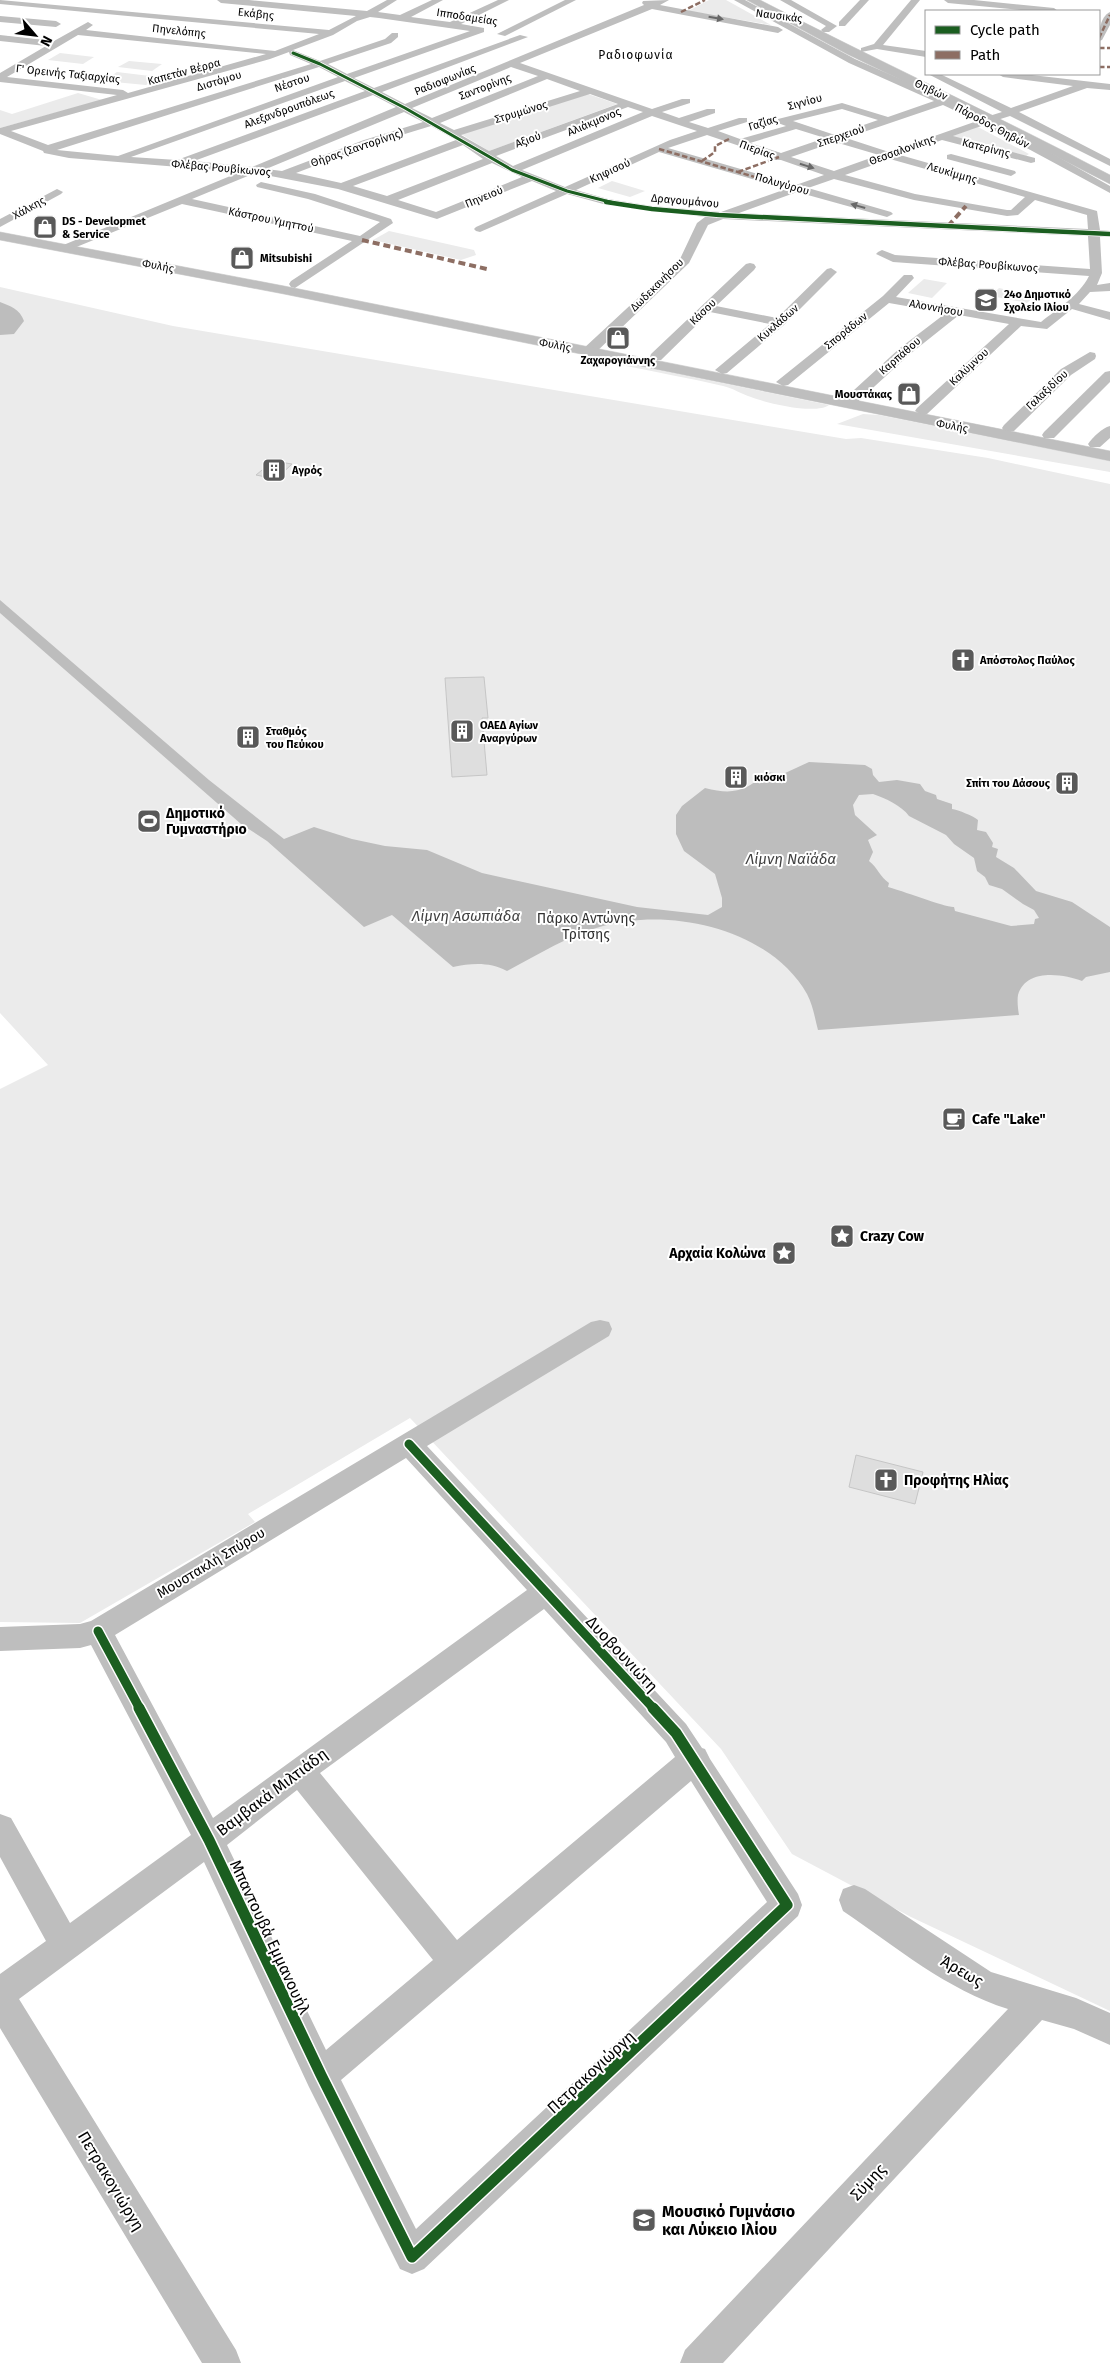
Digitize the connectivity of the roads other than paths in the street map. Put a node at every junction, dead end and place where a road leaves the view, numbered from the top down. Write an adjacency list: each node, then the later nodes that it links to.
1 (221, 0): 20 (street, Ιπποδαμείας)
2 (299, 0): 20 (street)
3 (393, 0): 27 (street)
4 (439, 0): 30 (street)
5 (504, 0): 33 (street)
6 (572, 0): 37 (street)
7 (665, 0): 21 (street, Ραδιοφωνίας)
8 (738, 0): 38 (street, Πάροδος Θηβών)
9 (752, 0): 39 (main road, Θηβών)
10 (768, 0): 35 (main road, Θηβών)
11 (784, 0): 35 (street)
12 (865, 0): 26 (street)
13 (916, 0): 50 (street)
14 (948, 0): 17 (street)
15 (0, 1): 18 (street, Εκάβης)
16 (635, 1): 21 (street, Ναυσικάς)
17 (966, 1): 22 (street)
18 (41, 2): 25 (street, Εκάβης); 32 (street)
19 (124, 4): 25 (street)
20 (289, 6): 27 (street, Ιπποδαμείας); 34 (street)
21 (652, 6): 38 (street, Ναυσικάς, one-way to 38); 47 (street, Ραδιοφωνίας)
22 (1014, 6): 24 (street)
23 (197, 9): 29 (street)
24 (1046, 10)
25 (112, 11): 29 (street, Εκάβης); 40 (street)
26 (817, 11)
27 (368, 15): 30 (street, Ιπποδαμείας); 36 (street, Καπετάν Βέρρα); 52 (street, Καπετάν Βέρρα)
28 (1110, 17): 42 (street)
29 (182, 18): 34 (street, Εκάβης); 44 (street)
30 (402, 18): 33 (street, Ιπποδαμείας)
31 (0, 19): 32 (street)
32 (56, 24): 40 (street)
33 (452, 25): 37 (street, Ιπποδαμείας)
34 (258, 26): 36 (street, Εκάβης); 48 (street)
35 (826, 30): 50 (main road, Θηβών)
36 (330, 32): 51 (street, Καπετάν Βέρρα)
37 (491, 32): 45 (street, Ιπποδαμείας); 64 (street, Νέστου)
38 (794, 32): 39 (street, Ναυσικάς); 76 (street, Πάροδος Θηβών)
39 (811, 32): 84 (main road, Θηβών)
40 (74, 33): 44 (street, Πηνελόπης); 46 (street)
41 (395, 35): 56 (street, Διστόμου)
42 (1100, 36)
43 (0, 38): 46 (street)
44 (147, 39): 48 (street, Πηνελόπης)
45 (532, 39): 47 (street, Ιπποδαμείας); 70 (street, Αλεξανδρουπόλεως)
46 (56, 44): 55 (street)
47 (560, 44): 57 (street, Ραδιοφωνίας)
48 (227, 47): 51 (street, Πηνελόπης)
49 (881, 48): 53 (street)
50 (864, 50): 58 (main road, Θηβών)
51 (281, 52): 72 (street, Καπετάν Βέρρα)
52 (293, 53): 56 (street, Δραγουμάνου); 66 (street, Καπετάν Βέρρα)
53 (925, 54)
54 (7, 59): 55 (street)
55 (28, 60): 63 (street)
56 (320, 64): 64 (street, Δραγουμάνου); 74 (street, Διστόμου)
57 (512, 64): 62 (street, Πιερίας); 80 (street, Ραδιοφωνίας)
58 (923, 73)
59 (926, 75): 84 (main road, Θηβών)
60 (928, 75): 71 (street, Πάροδος Θηβών)
61 (1018, 75): 65 (street); 71 (street)
62 (547, 76): 69 (street, Πιερίας); 89 (street, Σαντορίνης)
63 (0, 78): 72 (street, Γ' Ορεινής Ταξιαρχίας)
64 (346, 78): 70 (street, Δραγουμάνου); 79 (street, Νέστου)
65 (1061, 78): 67 (street)
66 (213, 81): 73 (street, Καπετάν Βέρρα); 74 (street)
67 (1086, 85): 68 (street); 84 (street, Θεσσαλονίκης)
68 (1110, 86)
69 (589, 91): 77 (street, Πιερίας); 98 (street, Στρυμώνος)
70 (373, 92): 80 (street, Δραγουμάνου); 85 (street, Αλεξανδρουπόλεως)
71 (972, 92): 84 (street, Πάροδος Θηβών)
72 (134, 94): 96 (street, Καπετάν Βέρρα)
73 (160, 96): 78 (street); 82 (street, Καπετάν Βέρρα)
74 (237, 98): 78 (street, Διστόμου); 79 (street)
75 (686, 101): 83 (street, Αλιάκμονος)
76 (944, 101): 84 (street, Πάροδος Θηβών); 87 (street, Σπερχειού)
77 (627, 104): 83 (street, Πιερίας); 108 (street, Αξιού)
78 (184, 105): 88 (street, Διστόμου)
79 (260, 108): 85 (street); 110 (street, Νέστου)
80 (405, 108): 89 (street, Δραγουμάνου); 95 (street, Ραδιοφωνίας)
81 (711, 111): 90 (street)
82 (106, 112): 88 (street); 96 (street, Καπετάν Βέρρα)
83 (650, 113): 90 (street, Πιερίας); 115 (street, Αλιάκμονος)
84 (996, 116): 99 (street, Θεσσαλονίκης); 106 (street, Πάροδος Θηβών); 112 (street, Πάροδος Θηβών); 116 (main road, Θηβών); 122 (main road, Θηβών)
85 (298, 119): 95 (street); 113 (street, Αλεξανδρουπόλεως)
86 (743, 120): 94 (street, Κηφισού)
87 (888, 120): 91 (street, Σιγνίου); 100 (street, Σπερχειού)
88 (133, 121): 97 (street, Διστόμου)
89 (431, 122): 98 (street, Δραγουμάνου); 119 (street, Θήρας (Σαντορίνης))
90 (677, 122): 94 (street, Πιερίας)
91 (784, 123): 92 (street, Λευκίμμης)
92 (795, 126): 100 (street, Λευκίμμης); 102 (street, Γαζίας)
93 (77, 129): 97 (street)
94 (706, 131): 102 (street, Πιερίας); 105 (street, Κηφισού)
95 (344, 132): 114 (street, Ραδιοφωνίας)
96 (2, 133): 104 (street, Φλέβας Ρουβίκωνος)
97 (92, 134): 104 (street, Διστόμου)
98 (453, 134): 101 (street, Δραγουμάνου)
99 (940, 136): 103 (street, Θεσσαλονίκης); 111 (street, Κατερίνης)
100 (835, 138): 107 (street, Λευκίμμης); 109 (street, Σπερχειού)
101 (463, 141): 108 (street, Δραγουμάνου); 125 (street)
102 (738, 143): 109 (street, Πιερίας)
103 (911, 147): 107 (street, Θεσσαλονίκης); 118 (street)
104 (48, 149): 110 (street, Φλέβας Ρουβίκωνος)
105 (659, 149): 117 (street, Πολυγύρου); 128 (street, Κηφισού)
106 (1043, 153): 111 (street); 127 (street, Πάροδος Θηβών)
107 (888, 155): 120 (street, Θεσσαλονίκης); 124 (street, Λευκίμμης)
108 (489, 157): 115 (street, Δραγουμάνου); 132 (street, Αξιού)
109 (779, 157): 117 (street, Σπερχειού); 120 (street, Πιερίας, one-way to 120)
110 (112, 160): 113 (street, Φλέβας Ρουβίκωνος)
111 (1031, 160): 118 (street)
112 (1110, 163)
113 (176, 164): 114 (street, Φλέβας Ρουβίκωνος)
114 (254, 170): 119 (street, Φλέβας Ρουβίκωνος); 123 (street, Ραδιοφωνίας)
115 (512, 170): 121 (street, Δραγουμάνου)
116 (1110, 171)
117 (738, 172): 126 (street, Πολυγύρου)
118 (1011, 173): 124 (street)
119 (283, 174): 125 (street, Φλέβας Ρουβίκωνος)
120 (834, 175): 126 (street, Θεσσαλονίκης); 130 (street, Πιερίας)
121 (530, 178): 128 (street, Δραγουμάνου); 134 (street, Πηνειού)
122 (1110, 180)
123 (225, 181): 131 (street, Ραδιοφωνίας); 142 (street)
124 (993, 185): 130 (street, Λευκίμμης)
125 (343, 186): 132 (street, Φλέβας Ρουβίκωνος)
126 (796, 188): 133 (street, Θεσσαλονίκης); 136 (street, Πολυγύρου, one-way to 126)
127 (1110, 190)
128 (567, 191): 133 (street, Δραγουμάνου); 138 (street, Κηφισού)
129 (57, 192): 135 (street, Χάλκης)
130 (1033, 196): 139 (street, Λευκίμμης)
131 (180, 200): 142 (street, Κάστρου Υμηττού); 143 (street, Ραδιοφωνίας)
132 (387, 200): 134 (street, Φλέβας Ρουβίκωνος)
133 (719, 215): 136 (street, Δραγουμάνου); 158 (street, Δωδεκανήσου)
134 (437, 216)
135 (0, 224)
136 (902, 224): 139 (street, Δραγουμάνου)
137 (0, 228): 143 (main road, Φυλής)
138 (480, 229)
139 (1095, 233): 140 (street, Δραγουμάνου); 148 (street)
140 (1110, 234)
141 (0, 236): 143 (main road, Φυλής)
142 (362, 240): 149 (street)
143 (70, 245): 149 (main road, Φυλής); 158 (main road, Φυλής)
144 (882, 254): 148 (street, Φλέβας Ρουβίκωνος)
145 (750, 266): 153 (street, Κάσου)
146 (831, 272): 156 (street, Κυκλάδων)
147 (908, 278): 151 (street, Σποράδων)
148 (1092, 281): 150 (street, Φλέβας Ρουβίκωνος); 152 (street)
149 (295, 284): 158 (main road, Φυλής)
150 (1110, 287)
151 (887, 299): 154 (street, Αλοννήσου); 163 (street, Σποράδων)
152 (1070, 304): 155 (street); 157 (street, Αλοννήσου)
153 (706, 308): 156 (street); 160 (street, Κάσου)
154 (956, 311): 157 (street, Αλοννήσου); 164 (street, Καρπάθου)
155 (1110, 316)
156 (780, 322): 161 (street, Κυκλάδων)
157 (1017, 322): 165 (street, Καλύμνου)
158 (592, 348): 160 (main road, Φυλής); 164 (main road, Φυλής)
159 (1090, 356): 166 (street, Γαλαξιδίου)
160 (656, 357): 161 (main road, Φυλής)
161 (722, 370): 163 (main road, Φυλής)
162 (1110, 375): 168 (street)
163 (783, 382): 164 (main road, Φυλής)
164 (851, 400): 165 (main road, Φυλής); 170 (main road, Φυλής)
165 (922, 411): 166 (main road, Φυλής)
166 (1009, 428): 168 (main road, Φυλής)
167 (1110, 430): 169 (street)
168 (1049, 435): 169 (main road, Φυλής)
169 (1103, 445)
170 (1110, 456)
171 (600, 1329): 172 (street, Μουστακλή Σπύρου)
172 (409, 1444): 173 (street, Δυοβουνιώτη); 174 (street, Μουστακλή Σπύρου)
173 (546, 1592): 176 (street, Δυοβουνιώτη); 177 (street, Βαμβακά Μιλτιάδη)
174 (98, 1631): 175 (street, Μουστακλή Σπύρου); 179 (street, Μπαντουβά Εμμανουήλ)
175 (0, 1639)
176 (695, 1759): 181 (street, Δυοβουνιώτη); 183 (street)
177 (300, 1771): 179 (street, Βαμβακά Μιλτιάδη); 183 (street)
178 (0, 1828): 182 (street)
179 (209, 1840): 182 (street, Βαμβακά Μιλτιάδη); 188 (street, Μπαντουβά Εμμανουήλ)
180 (854, 1900): 186 (street, Άρεως)
181 (787, 1905): 189 (street, Πετρακογιώργη)
182 (65, 1944): 184 (street, Βαμβακά Μιλτιάδη)
183 (455, 1962): 188 (street)
184 (0, 1994)
185 (0, 1998): 190 (street, Πετρακογιώργη)
186 (1038, 2001): 187 (street, Άρεως); 191 (street, Σύμης)
187 (1110, 2029)
188 (321, 2075): 189 (street, Μπαντουβά Εμμανουήλ)
189 (412, 2257)
190 (223, 2363)
191 (698, 2363)

